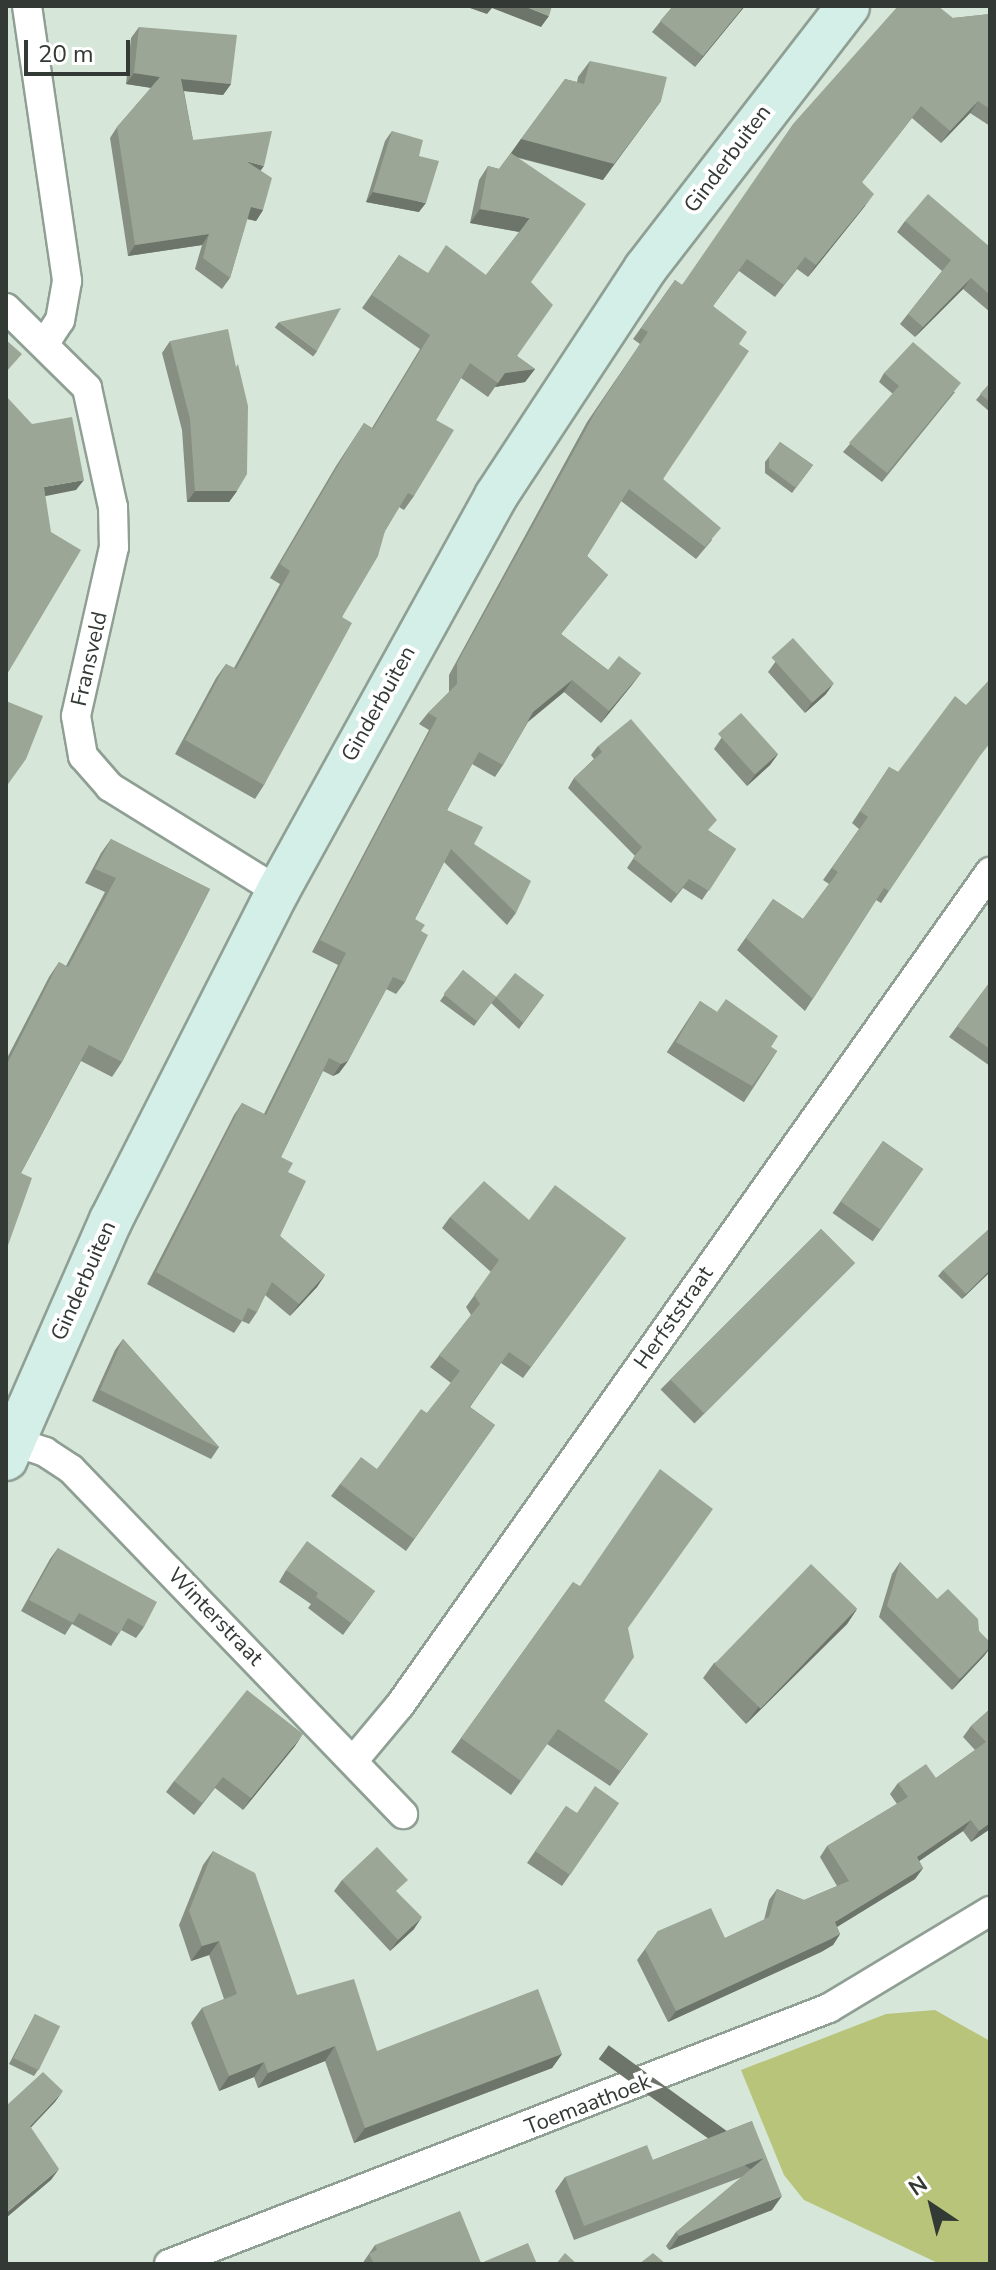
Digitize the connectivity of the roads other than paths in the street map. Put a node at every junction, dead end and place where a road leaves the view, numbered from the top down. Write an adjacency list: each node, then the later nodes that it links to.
1 (27, 6): 4 (street)
2 (848, 6): 6 (main road, Ginderbuiten)
3 (6, 308): 4 (street, Fransveld)
4 (45, 343): 6 (street, Fransveld)
5 (990, 872): 8 (street, Herfststraat)
6 (278, 891): 7 (main road, Ginderbuiten)
7 (9, 1450): 8 (street, Winterstraat)
8 (354, 1760): 9 (street, Winterstraat)
9 (403, 1814)
10 (990, 1911): 11 (street, Toemaathoek)
11 (208, 2258): 12 (street, Toemaathoek)
12 (169, 2264)

